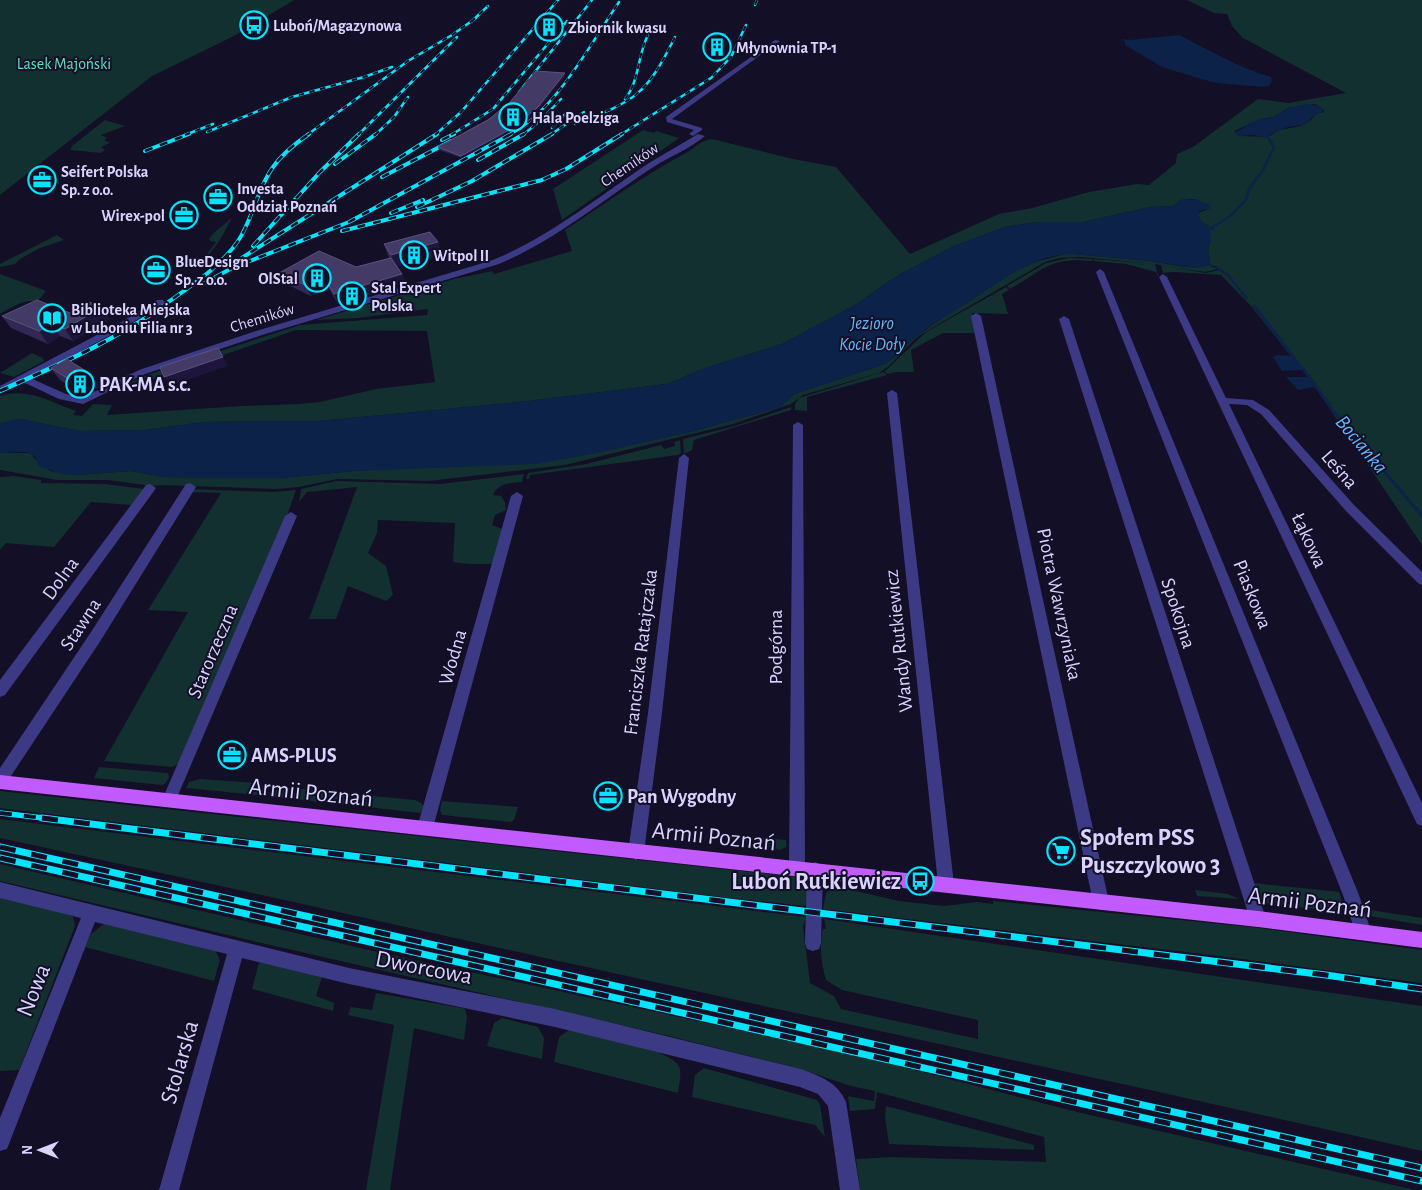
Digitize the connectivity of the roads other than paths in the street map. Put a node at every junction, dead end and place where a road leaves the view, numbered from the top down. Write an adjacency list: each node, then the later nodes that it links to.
1 (777, 41): 8 (street, Chemików)
2 (1100, 272): 32 (street, Piaskowa)
3 (1163, 277): 11 (street, Łąkowa)
4 (160, 302): 7 (street)
5 (976, 316): 29 (street, Piotra Wawrzyniaka)
6 (1064, 319): 31 (street, Spokojna)
7 (22, 378): 8 (street, Chemików); 9 (street)
8 (41, 388): 9 (street, Chemików)
9 (2, 389)
10 (892, 393): 27 (street, Wandy Rutkiewicz)
11 (1223, 401): 18 (street, Leśna); 22 (street, Łąkowa)
12 (798, 425): 25 (street, Podgórna)
13 (684, 458): 24 (street, Franciszka Ratajczaka)
14 (190, 487): 20 (street, Stawna)
15 (150, 488): 19 (street, Dolna)
16 (517, 496): 23 (street, Wodna)
17 (290, 516): 21 (street, Starorzeczna)
18 (1422, 580)
19 (0, 691)
20 (0, 781): 21 (main road, Armii Poznań)
21 (169, 800): 23 (main road, Armii Poznań)
22 (1422, 819)
23 (424, 828): 24 (main road, Armii Poznań)
24 (636, 852): 25 (main road, Armii Poznań)
25 (797, 868): 26 (main road, Armii Poznań)
26 (815, 870): 27 (main road, Armii Poznań); 34 (street)
27 (946, 884): 29 (main road, Armii Poznań)
28 (0, 890): 30 (street, Dworcowa)
29 (1101, 902): 31 (main road, Armii Poznań)
30 (91, 912): 35 (street, Dworcowa); 36 (street, Nowa)
31 (1258, 919): 32 (main road, Armii Poznań)
32 (1363, 931): 33 (main road, Armii Poznań)
33 (1422, 940)
34 (813, 943)
35 (237, 947): 37 (street, Stolarska); 38 (street, Dworcowa)
36 (0, 1142)
37 (169, 1190)
38 (850, 1190)

